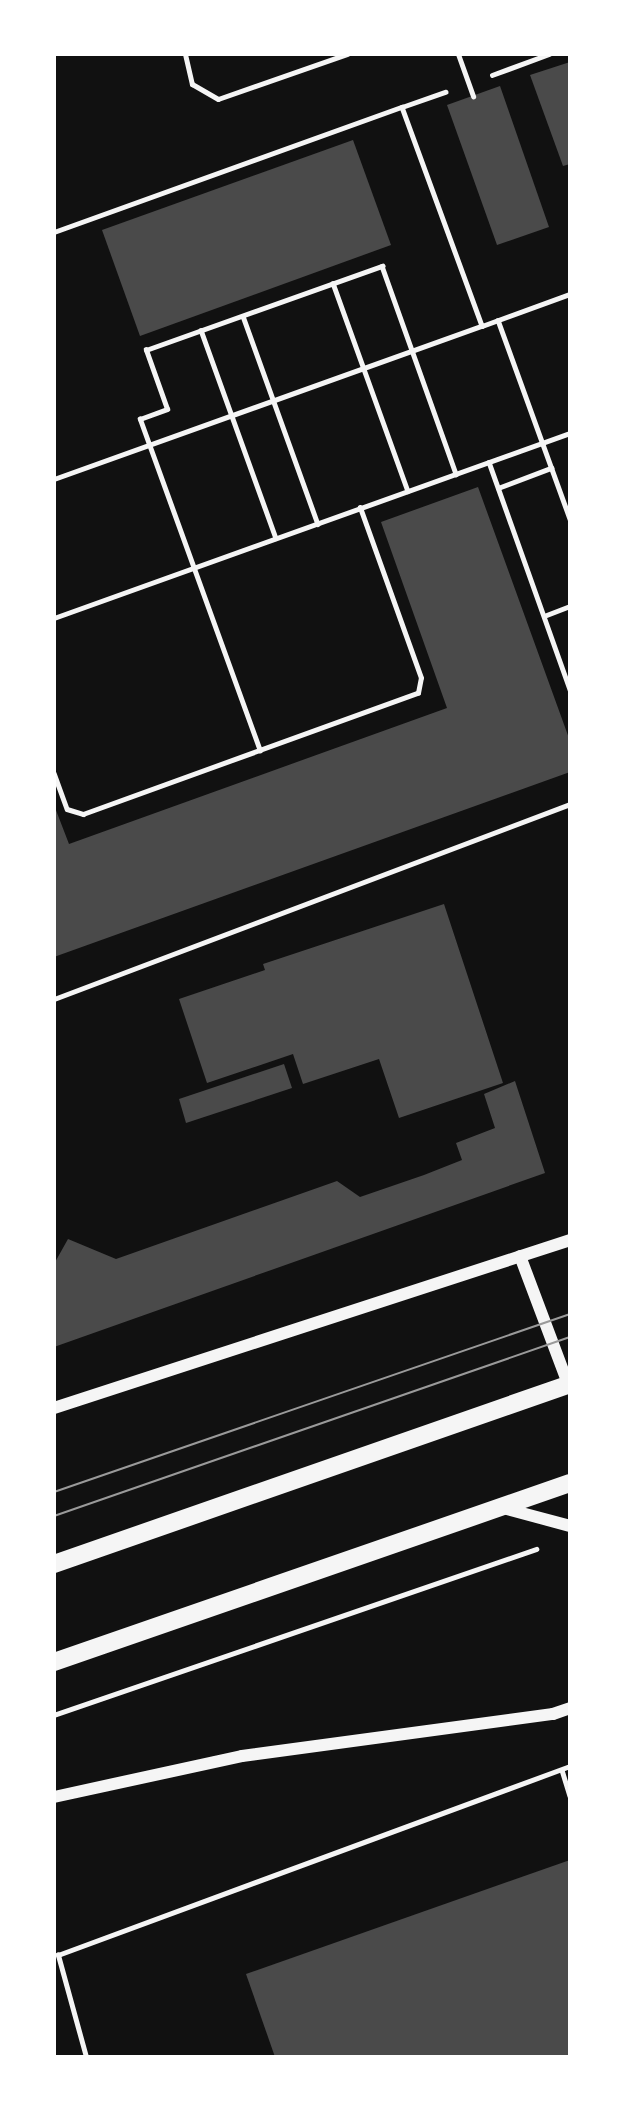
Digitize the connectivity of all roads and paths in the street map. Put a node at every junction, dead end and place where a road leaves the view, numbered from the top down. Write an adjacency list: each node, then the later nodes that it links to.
1 (185, 54): 2 (lane)
2 (347, 54)
3 (458, 54): 4 (lane)
4 (473, 96)
5 (54, 232): 10 (path)
6 (333, 284): 8 (path); 12 (path); 13 (path)
7 (570, 294): 9 (path)
8 (243, 316): 11 (path); 14 (path)
9 (498, 320): 10 (path); 17 (path)
10 (481, 326): 12 (path)
11 (201, 330): 15 (path); 18 (path)
12 (412, 351): 13 (path); 21 (path)
13 (364, 368): 14 (path); 24 (path)
14 (274, 400): 15 (path); 27 (path)
15 (232, 416): 18 (path); 28 (path)
16 (570, 433): 17 (path)
17 (542, 443): 19 (path); 20 (path)
18 (149, 446): 22 (path); 29 (path)
19 (489, 461): 21 (path); 23 (path)
20 (551, 468): 23 (path); 26 (path)
21 (456, 474): 24 (path)
22 (54, 479)
23 (498, 488): 31 (path)
24 (408, 491): 25 (path)
25 (360, 508): 27 (path); 34 (path)
26 (570, 519)
27 (318, 524): 28 (path)
28 (276, 538): 29 (path)
29 (193, 568): 32 (path); 34 (path)
30 (570, 606): 31 (path)
31 (544, 615): 33 (path)
32 (54, 618)
33 (570, 690)
34 (260, 751): 35 (path)
35 (54, 773)
36 (570, 804): 37 (lane)
37 (54, 999)
38 (570, 1240): 39 (street)
39 (520, 1256): 40 (street); 41 (street)
40 (569, 1384): 46 (main road)
41 (54, 1408)
42 (570, 1483): 43 (main road)
43 (502, 1508): 44 (street); 47 (main road)
44 (570, 1526)
45 (525, 1551): 49 (path)
46 (54, 1564)
47 (54, 1662)
48 (570, 1708): 53 (street)
49 (54, 1715)
50 (570, 1766): 51 (path)
51 (562, 1770): 52 (path); 54 (path)
52 (570, 1796)
53 (54, 1797)
54 (56, 1956): 55 (path)
55 (86, 2057)

